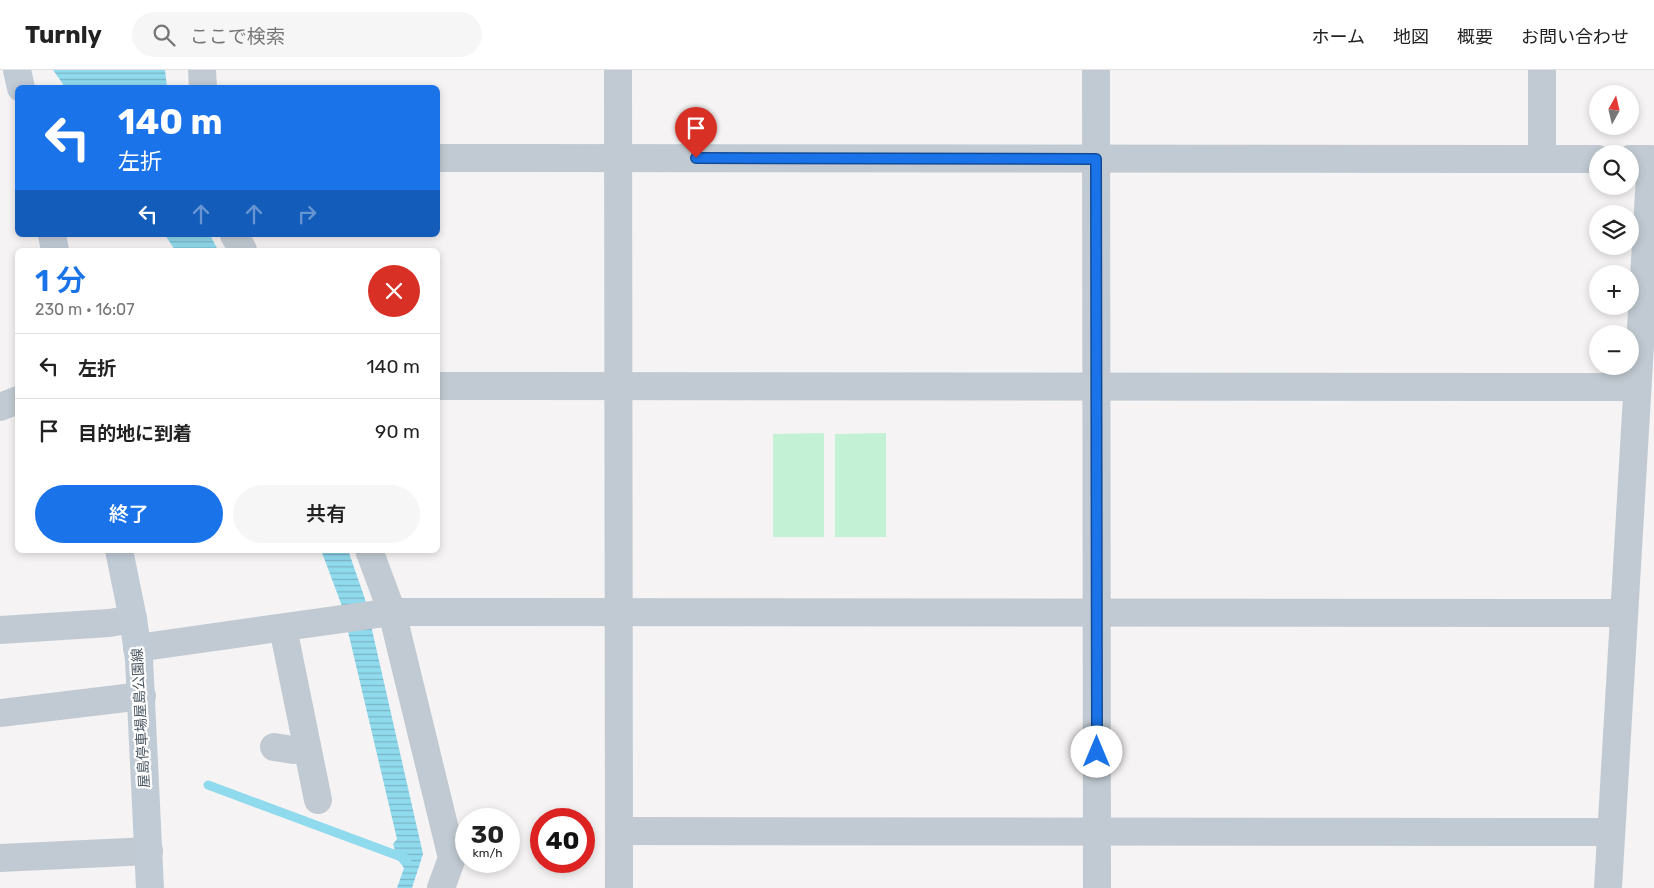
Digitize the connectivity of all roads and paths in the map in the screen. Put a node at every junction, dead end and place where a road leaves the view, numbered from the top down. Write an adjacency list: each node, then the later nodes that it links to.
1 (17, 70): 6 (main road)
2 (202, 70): 7 (street)
3 (618, 70): 9 (street)
4 (1096, 70): 10 (street)
5 (1542, 70): 11 (street)
6 (20, 85)
7 (203, 85)
8 (440, 158): 9 (street)
9 (618, 158): 10 (street); 17 (street)
10 (1096, 159): 11 (street); 18 (street)
11 (1542, 159): 12 (street)
12 (1589, 159)
13 (1639, 159): 19 (street)
14 (235, 237): 15 (street)
15 (242, 248)
16 (440, 386): 17 (street)
17 (618, 386): 18 (street); 24 (street)
18 (1097, 386): 19 (street); 25 (street)
19 (1637, 387): 26 (street)
20 (15, 401): 21 (street)
21 (0, 408)
22 (120, 553): 28 (main road, 屋島停車場屋島公園線)
23 (370, 553): 27 (street)
24 (618, 612): 25 (street); 27 (street); 37 (street)
25 (1097, 613): 26 (street); 38 (street)
26 (1624, 613): 39 (street)
27 (382, 614): 29 (street); 43 (street)
28 (134, 618): 30 (street); 31 (main road, 屋島停車場屋島公園線)
29 (283, 628): 31 (street); 35 (street)
30 (0, 630)
31 (138, 648): 32 (main road, 屋島停車場屋島公園線)
32 (142, 696): 33 (street); 40 (main road, 屋島停車場屋島公園線)
33 (0, 713)
34 (274, 747): 35 (street)
35 (307, 747): 36 (street)
36 (318, 800)
37 (619, 831): 38 (street); 44 (street)
38 (1097, 832): 39 (street); 45 (street)
39 (1611, 832): 46 (street)
40 (149, 851): 41 (street); 42 (main road, 屋島停車場屋島公園線)
41 (0, 858)
42 (150, 888)
43 (441, 888)
44 (619, 888)
45 (1097, 888)
46 (1608, 888)

